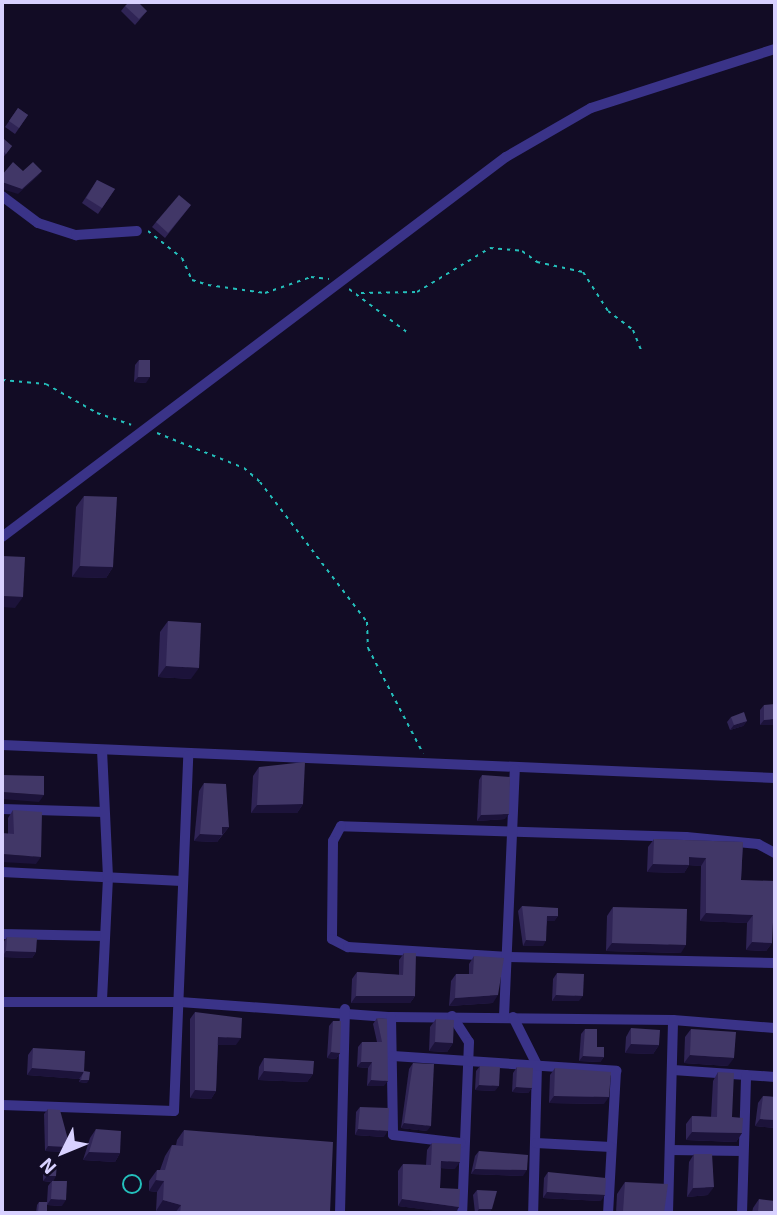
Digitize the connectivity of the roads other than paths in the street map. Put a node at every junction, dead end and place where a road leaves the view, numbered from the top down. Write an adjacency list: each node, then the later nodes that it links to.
1 (775, 49): 4 (street)
2 (2, 196): 3 (street)
3 (137, 231)
4 (2, 537)
5 (2, 745): 6 (street)
6 (102, 750): 7 (street); 11 (street)
7 (188, 755): 8 (street); 16 (street)
8 (515, 769): 9 (street); 12 (street)
9 (775, 778)
10 (2, 809): 11 (street)
11 (104, 813): 15 (street)
12 (515, 831): 13 (street); 19 (street); 19 (street)
13 (775, 853)
14 (2, 872): 15 (street)
15 (108, 877): 16 (street); 18 (street)
16 (181, 881): 23 (street)
17 (2, 934): 18 (street)
18 (105, 936): 21 (street)
19 (509, 957): 20 (street); 27 (street)
20 (775, 962)
21 (102, 1000): 22 (street); 23 (street)
22 (2, 1002)
23 (180, 1002): 24 (street); 36 (street)
24 (345, 1009): 26 (street); 42 (street)
25 (452, 1016): 26 (street); 27 (street); 31 (street)
26 (391, 1017): 30 (street)
27 (508, 1017): 28 (street); 32 (street)
28 (673, 1020): 29 (street); 33 (street)
29 (775, 1028)
30 (393, 1056): 31 (street); 37 (street)
31 (468, 1063): 32 (street); 37 (street)
32 (537, 1066): 38 (street); 39 (street)
33 (673, 1070): 34 (street); 40 (street)
34 (746, 1075): 35 (street); 41 (street)
35 (775, 1077)
36 (2, 1105)
37 (461, 1143): 43 (street)
38 (536, 1143): 39 (street); 44 (street)
39 (611, 1147): 45 (street)
40 (670, 1150): 41 (street); 46 (street)
41 (743, 1151): 47 (street)
42 (340, 1213)
43 (462, 1213)
44 (533, 1213)
45 (608, 1213)
46 (668, 1213)
47 (742, 1213)

